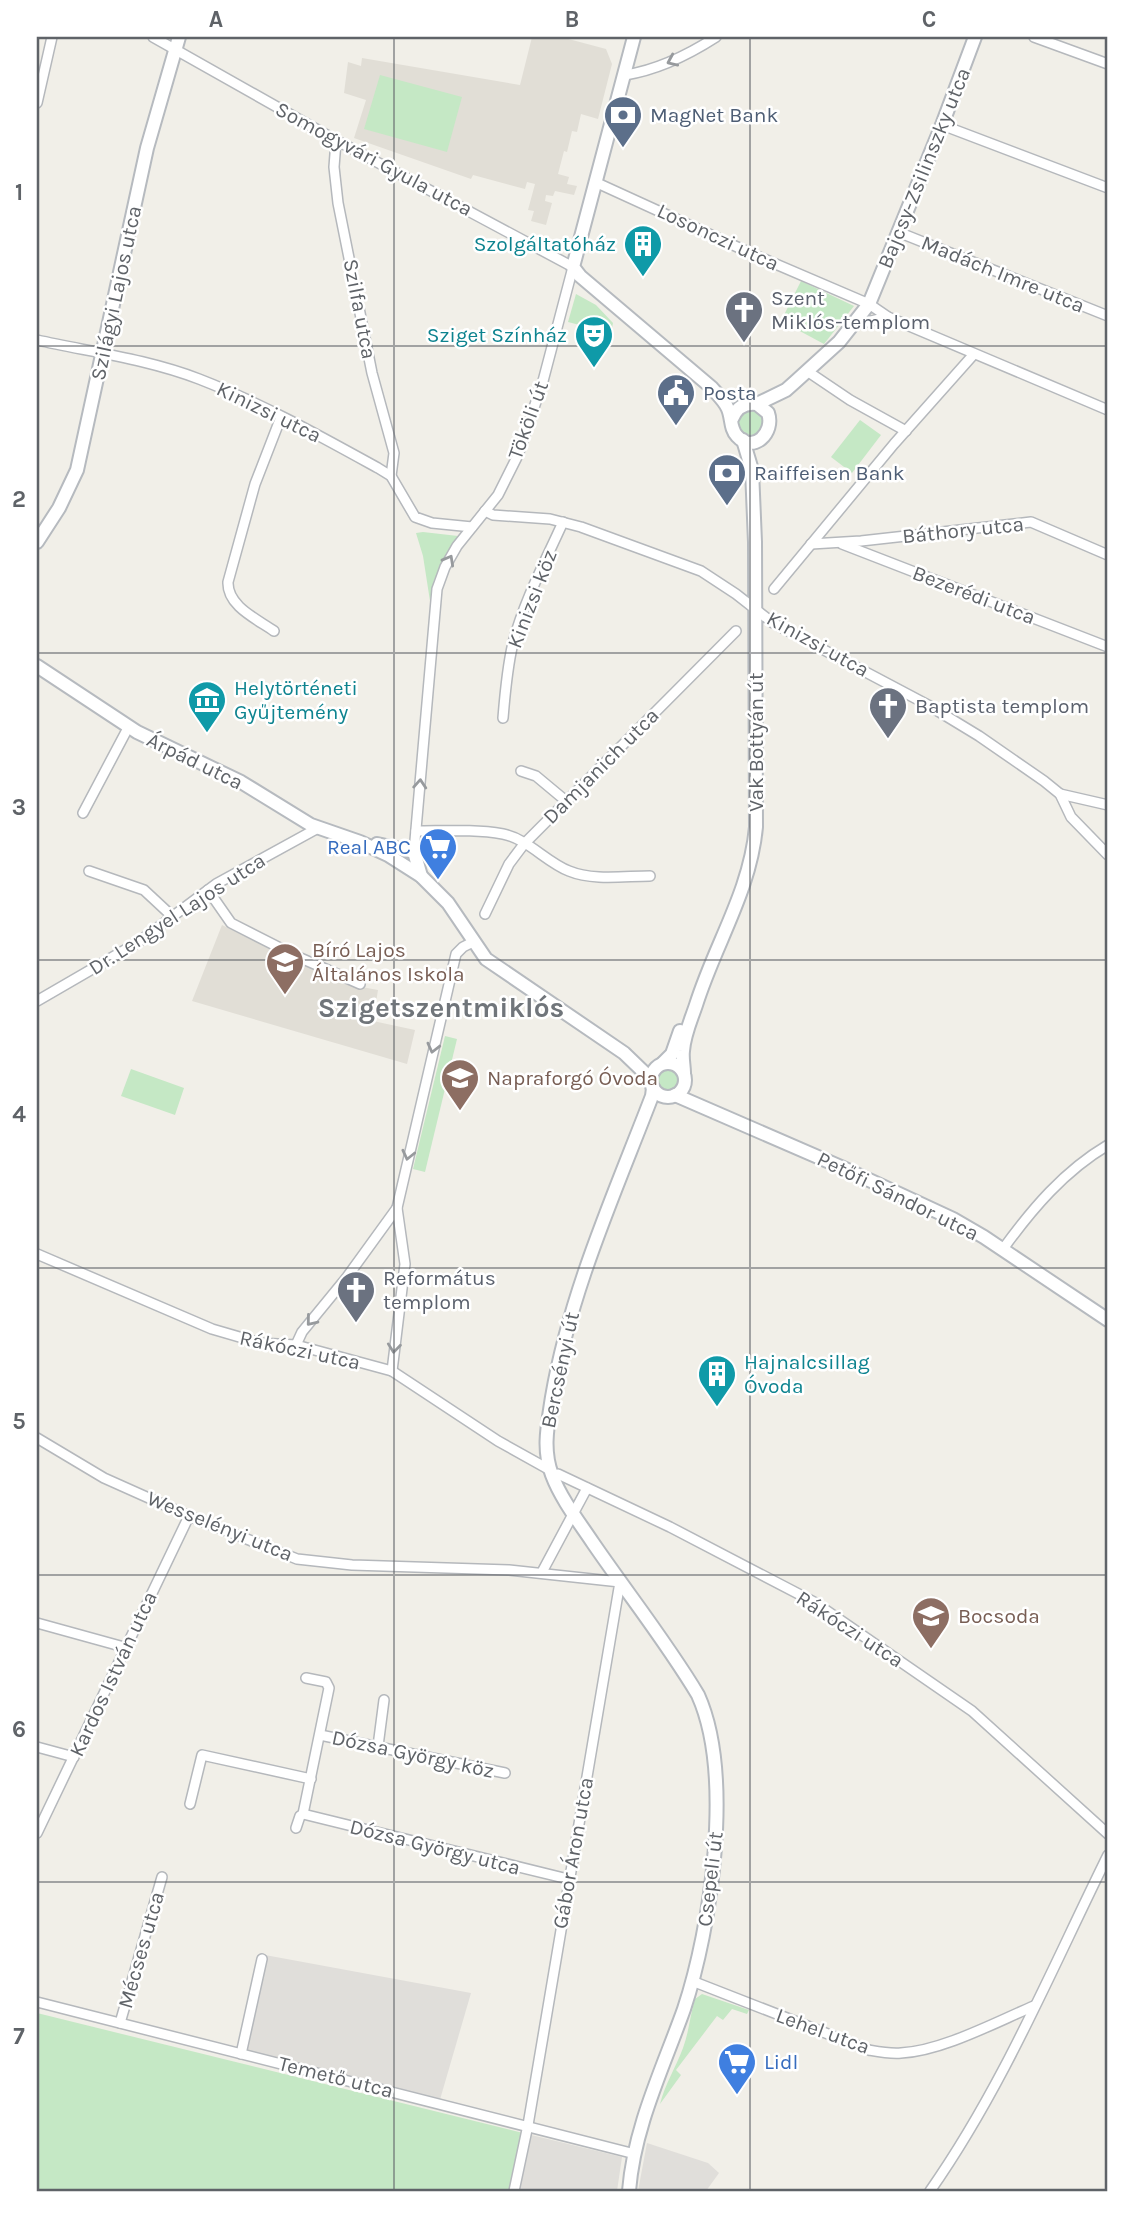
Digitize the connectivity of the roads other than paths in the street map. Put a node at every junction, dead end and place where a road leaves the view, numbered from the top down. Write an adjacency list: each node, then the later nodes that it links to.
1 (52, 37): 10 (street)
2 (153, 37): 7 (street, Somogyvári Gyula utca)
3 (634, 37): 9 (street, Tököli út)
4 (716, 37): 9 (street, one-way to 9)
5 (975, 37): 11 (street, Bajcsy-Zsilinszky utca)
6 (1034, 37): 8 (street)
7 (177, 43): 12 (street, Somogyvári Gyula utca); 22 (street, Szilágyi Lajos utca)
8 (1108, 64)
9 (625, 75): 13 (street, Tököli út)
10 (37, 103)
11 (942, 125): 14 (street); 15 (street, Bajcsy-Zsilinszky utca)
12 (336, 141): 16 (street, Somogyvári Gyula utca); 36 (street, Szilfa utca)
13 (595, 182): 16 (street, Tököli út); 17 (street, Losonczi utca)
14 (1108, 188)
15 (898, 232): 17 (street, Bajcsy-Zsilinszky utca); 18 (street, Madách Imre utca)
16 (573, 267): 25 (street); 38 (street, Tököli út)
17 (863, 302): 19 (street, Losonczi utca); 20 (street, Bajcsy-Zsilinszky utca)
18 (1108, 316)
19 (888, 317): 20 (street); 23 (street, Losonczi utca)
20 (854, 325): 24 (street, Bajcsy-Zsilinszky utca)
21 (37, 340): 22 (street, Kinizsi utca)
22 (101, 354): 31 (street, Kinizsi utca); 41 (street, Szilágyi Lajos utca)
23 (974, 354): 29 (street, Losonczi utca); 33 (street)
24 (807, 371): 26 (street, Bajcsy-Zsilinszky utca); 33 (street)
25 (711, 387): 28 (street); 32 (street)
26 (786, 390): 27 (street, Bajcsy-Zsilinszky utca); 30 (street, Bajcsy-Zsilinszky utca)
27 (757, 404): 28 (street); 30 (street)
28 (743, 405): 32 (street)
29 (1108, 410)
30 (768, 413): 35 (street)
31 (281, 416): 36 (street, Kinizsi utca); 47 (street)
32 (732, 419): 34 (street)
33 (906, 431): 43 (street)
34 (743, 440): 35 (street); 37 (street, Vak Bottyán út)
35 (759, 441): 37 (street, Vak Bottyán út)
36 (391, 476): 40 (street)
37 (753, 486): 46 (street, Vak Bottyán út)
38 (485, 511): 39 (street, Kinizsi utca); 40 (street, Tököli út)
39 (563, 522): 46 (street, Kinizsi utca); 51 (street, Kinizsi köz)
40 (472, 527): 59 (street, Tököli út, one-way to 40)
41 (37, 542)
42 (839, 543): 43 (street, Báthory utca); 44 (street, Báthory utca); 49 (street, Bezerédi utca)
43 (811, 544): 45 (street)
44 (1108, 555)
45 (774, 589)
46 (756, 610): 54 (street, Kinizsi utca); 72 (street, Vak Bottyán út)
47 (274, 631)
48 (736, 631): 55 (street, Damjanich utca)
49 (1108, 647)
50 (37, 666): 52 (street, Árpád utca)
51 (503, 718)
52 (129, 726): 57 (street); 58 (street, Árpád utca)
53 (522, 771): 55 (street)
54 (1060, 794): 56 (street); 63 (street, Kinizsi utca)
55 (566, 802): 61 (street, Damjanich utca)
56 (1108, 805)
57 (83, 813)
58 (318, 828): 60 (street, Árpád utca); 67 (street, Dr. Lengyel Lajos utca)
59 (416, 831): 61 (street); 62 (street, Tököli út)
60 (360, 842): 62 (street, Árpád utca); 65 (street, Árpád utca)
61 (524, 844): 66 (street); 68 (street, Damjanich utca)
62 (414, 852): 65 (street)
63 (1108, 855)
64 (89, 871): 69 (street)
65 (421, 876): 70 (street, Árpád utca)
66 (650, 877)
67 (208, 890): 69 (street, Dr. Lengyel Lajos utca); 71 (street)
68 (485, 914)
69 (173, 917): 73 (street, Dr. Lengyel Lajos utca)
70 (472, 942): 74 (street); 82 (street, one-way to 82)
71 (360, 984)
72 (701, 987): 75 (street, Vak Bottyán út); 76 (street, Vak Bottyán út)
73 (37, 1001)
74 (624, 1054): 75 (street); 77 (street)
75 (660, 1065): 76 (street); 77 (street)
76 (685, 1077): 78 (street); 79 (street, Petőfi Sándor utca)
77 (652, 1083): 78 (street); 81 (street, Bercsényi út)
78 (673, 1096): 79 (street, Petőfi Sándor utca); 81 (street, Bercsényi út)
79 (714, 1111): 83 (street, Petőfi Sándor utca)
80 (1108, 1145): 83 (street)
81 (633, 1150): 89 (street, Bercsényi út)
82 (397, 1208): 86 (street, one-way to 86); 87 (street, one-way to 87)
83 (1003, 1249): 85 (street, Petőfi Sándor utca)
84 (37, 1254): 86 (street, Rákóczi utca)
85 (1108, 1320)
86 (296, 1345): 87 (street, Rákóczi utca)
87 (392, 1371): 89 (street, Rákóczi utca)
88 (37, 1438): 92 (street, Wesselényi utca)
89 (554, 1472): 90 (street, Rákóczi utca); 91 (street, Bercsényi út)
90 (587, 1488): 91 (street); 109 (street, Rákóczi utca)
91 (573, 1512): 93 (street); 94 (street, Bercsényi út)
92 (189, 1516): 93 (street, Wesselényi utca); 96 (street, Kardos István utca)
93 (542, 1573): 94 (street, Wesselényi utca)
94 (620, 1581): 113 (street, Gábor Áron utca); 115 (street, Csepeli út)
95 (37, 1623): 96 (street)
96 (124, 1647): 102 (street, Kardos István utca)
97 (306, 1678): 99 (street)
98 (384, 1700): 100 (street)
99 (320, 1735): 100 (street, Dózsa György köz); 104 (street)
100 (378, 1746): 103 (street, Dózsa György köz)
101 (37, 1747): 102 (street)
102 (74, 1757): 108 (street, Kardos István utca)
103 (505, 1773)
104 (312, 1779): 105 (street); 106 (street)
105 (190, 1804)
106 (303, 1814): 107 (street); 113 (street, Dózsa György utca)
107 (296, 1828)
108 (37, 1833)
109 (1108, 1834)
110 (1108, 1855): 111 (street)
111 (1105, 1868): 117 (street)
112 (162, 1877): 118 (street, Mécses utca)
113 (568, 1880): 120 (street, Gábor Áron utca)
114 (262, 1959): 119 (street)
115 (692, 1981): 117 (street, Lehel utca); 121 (street, Csepeli út)
116 (37, 2002): 118 (street, Temető utca)
117 (1034, 2006): 124 (street)
118 (120, 2023): 119 (street, Temető utca)
119 (241, 2053): 120 (street, Temető utca)
120 (528, 2125): 121 (street, Temető utca); 122 (street, Gábor Áron utca)
121 (635, 2154): 123 (street, Csepeli út)
122 (514, 2191)
123 (629, 2191)
124 (930, 2191)

